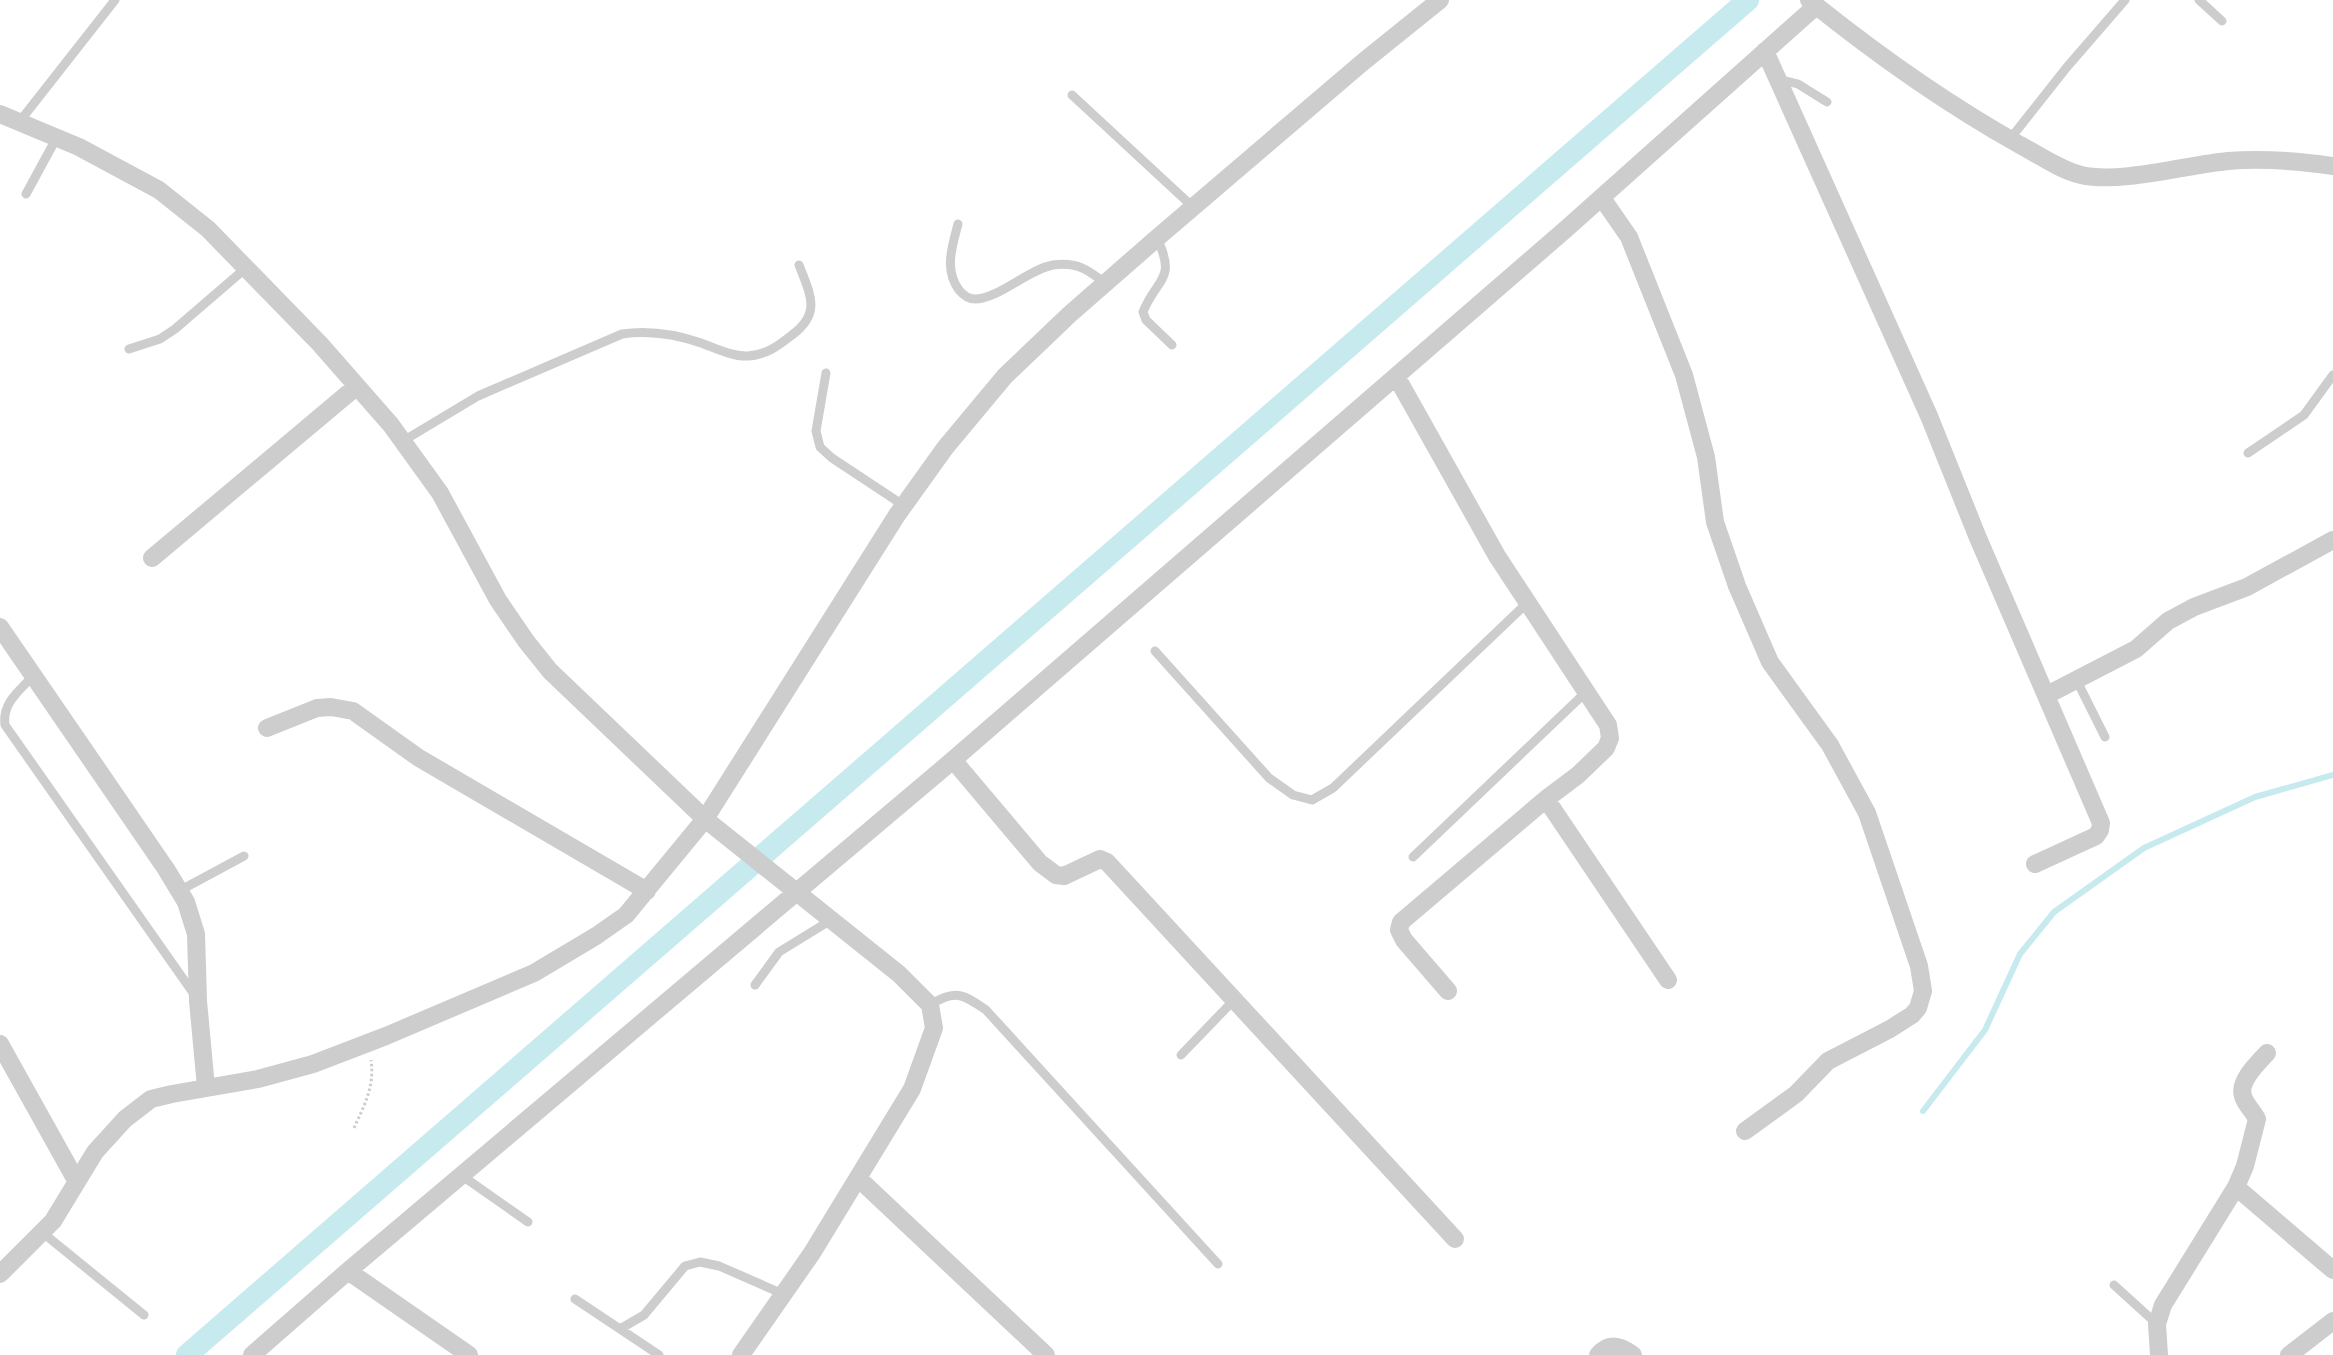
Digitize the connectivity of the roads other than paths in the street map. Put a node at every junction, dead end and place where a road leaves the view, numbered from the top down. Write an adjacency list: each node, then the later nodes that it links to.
1 (115, 0): 12 (lane)
2 (1440, 0): 18 (street)
3 (2125, 0): 14 (lane)
4 (2199, 0): 6 (lane)
5 (1812, 3): 7 (street); 14 (street)
6 (2222, 21)
7 (1765, 51): 8 (street); 17 (street)
8 (1778, 78): 10 (lane); 41 (street)
9 (1072, 95): 18 (lane)
10 (1827, 102)
11 (0, 114): 12 (street)
12 (20, 121): 13 (street)
13 (57, 137): 16 (lane); 22 (street)
14 (2010, 139): 15 (street)
15 (2333, 166)
16 (26, 194)
17 (1602, 198): 28 (street); 64 (street)
18 (1193, 207): 20 (street)
19 (958, 224): 23 (lane)
20 (1157, 238): 23 (street); 24 (lane)
21 (800, 264): 30 (lane)
22 (247, 267): 25 (lane); 29 (street)
23 (1105, 284): 32 (street)
24 (1172, 345)
25 (129, 349)
26 (826, 374): 32 (lane)
27 (2333, 375): 31 (lane)
28 (1396, 376): 35 (street); 44 (street)
29 (357, 386): 30 (street); 34 (street)
30 (403, 441): 46 (street)
31 (2248, 454)
32 (903, 505): 46 (street)
33 (2333, 540): 39 (street)
34 (152, 558)
35 (1528, 602): 37 (lane); 40 (street)
36 (0, 627): 38 (street)
37 (1156, 651)
38 (33, 676): 50 (street); 58 (lane)
39 (2076, 679): 41 (street); 43 (lane)
40 (1586, 692): 45 (street); 48 (lane)
41 (2047, 695): 49 (street)
42 (267, 728): 51 (street)
43 (2105, 737)
44 (953, 760): 52 (street); 57 (street)
45 (1546, 799): 54 (street); 56 (street)
46 (705, 819): 51 (street); 52 (street)
47 (244, 856): 50 (lane)
48 (1413, 857)
49 (2035, 864)
50 (179, 891): 58 (street)
51 (647, 892): 63 (street)
52 (796, 892): 53 (street); 65 (street)
53 (831, 920): 55 (lane); 59 (street)
54 (1668, 980)
55 (755, 985)
56 (1448, 991)
57 (1234, 1000): 62 (lane); 71 (street)
58 (198, 1001): 63 (street)
59 (930, 1005): 66 (street); 72 (lane)
60 (0, 1044): 67 (street)
61 (2267, 1053): 68 (street)
62 (1181, 1055)
63 (206, 1087): 67 (street)
64 (1745, 1131)
65 (461, 1175): 69 (lane); 74 (street)
66 (858, 1178): 77 (street); 87 (street)
67 (77, 1182): 70 (street)
68 (2236, 1187): 73 (street); 81 (street)
69 (528, 1222)
70 (43, 1232): 75 (street); 79 (lane)
71 (1455, 1239)
72 (1218, 1264)
73 (2333, 1270)
74 (348, 1271): 83 (street); 84 (street)
75 (0, 1274)
76 (2114, 1285): 81 (lane)
77 (784, 1294): 82 (lane); 86 (street)
78 (575, 1299): 82 (lane)
79 (144, 1315)
80 (2333, 1321): 91 (street)
81 (2156, 1324): 90 (street)
82 (620, 1329): 85 (lane)
83 (252, 1355)
84 (469, 1355)
85 (658, 1355)
86 (741, 1355)
87 (1046, 1355)
88 (1598, 1355): 89 (street)
89 (1633, 1355)
90 (2159, 1355)
91 (2290, 1355)

